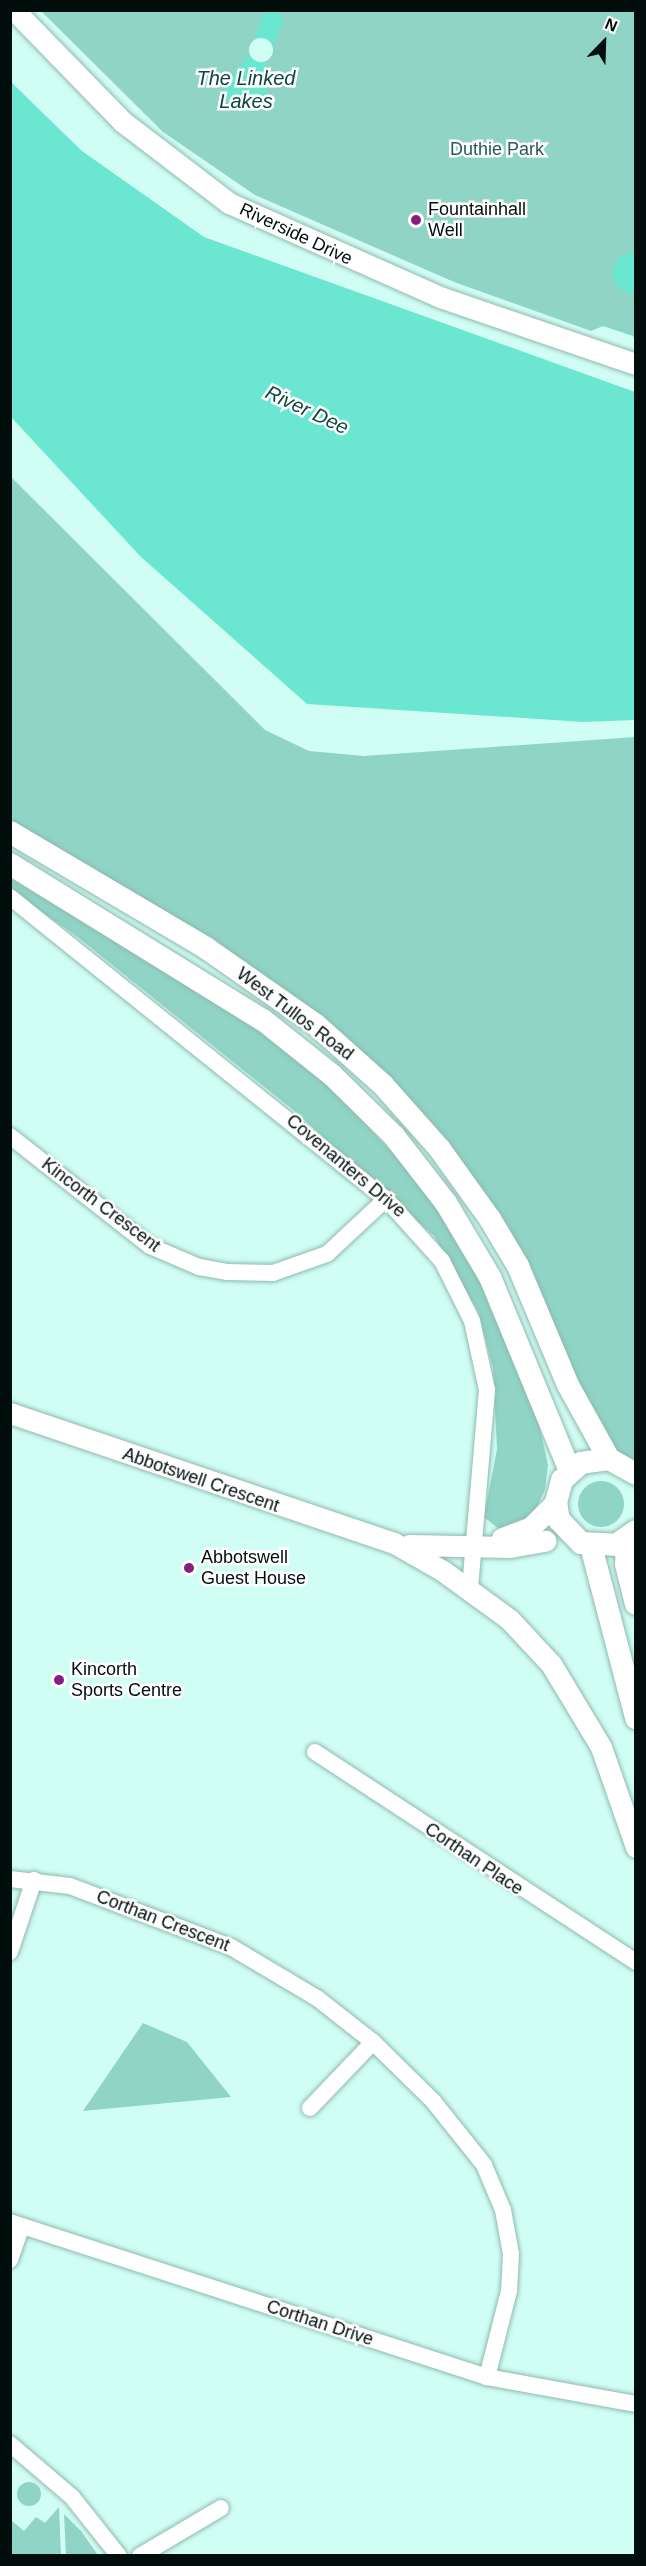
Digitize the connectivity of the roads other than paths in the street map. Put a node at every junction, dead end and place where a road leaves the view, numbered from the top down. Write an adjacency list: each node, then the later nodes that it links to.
1 (14, 10): 2 (street, Riverside Drive)
2 (636, 364)
3 (10, 832): 9 (main road, West Tullos Road)
4 (10, 864): 10 (main road, West Tullos Road)
5 (10, 897): 7 (street, Covenanters Drive)
6 (10, 1136): 7 (street, Kincorth Crescent)
7 (386, 1199): 16 (street, Covenanters Drive)
8 (10, 1413): 15 (street, Abbotswell Crescent)
9 (609, 1459): 10 (main road); 11 (main road)
10 (570, 1471): 12 (main road)
11 (636, 1474)
12 (556, 1502): 16 (street, Abbotswell Crescent); 17 (main road)
13 (631, 1535): 17 (main road); 19 (main road)
14 (545, 1541): 16 (street, Abbotswell Crescent)
15 (394, 1544): 16 (street, Abbotswell Crescent); 18 (street, Abbotswell Crescent)
16 (472, 1546): 18 (street, Covenanters Drive)
17 (591, 1546): 20 (main road)
18 (470, 1590): 22 (street, Abbotswell Crescent)
19 (636, 1604)
20 (636, 1718)
21 (315, 1752): 26 (street, Corthan Place)
22 (636, 1847)
23 (10, 1879): 24 (street, Corthan Crescent)
24 (34, 1880): 25 (street); 27 (street, Corthan Crescent)
25 (10, 1952)
26 (636, 1962)
27 (373, 2042): 28 (street); 31 (street, Corthan Crescent)
28 (310, 2108)
29 (16, 2224): 30 (street); 31 (street, Corthan Drive)
30 (10, 2260)
31 (487, 2377): 32 (street, Corthan Drive)
32 (636, 2404)
33 (10, 2444): 35 (street)
34 (221, 2508): 36 (street)
35 (119, 2556)
36 (140, 2556)

